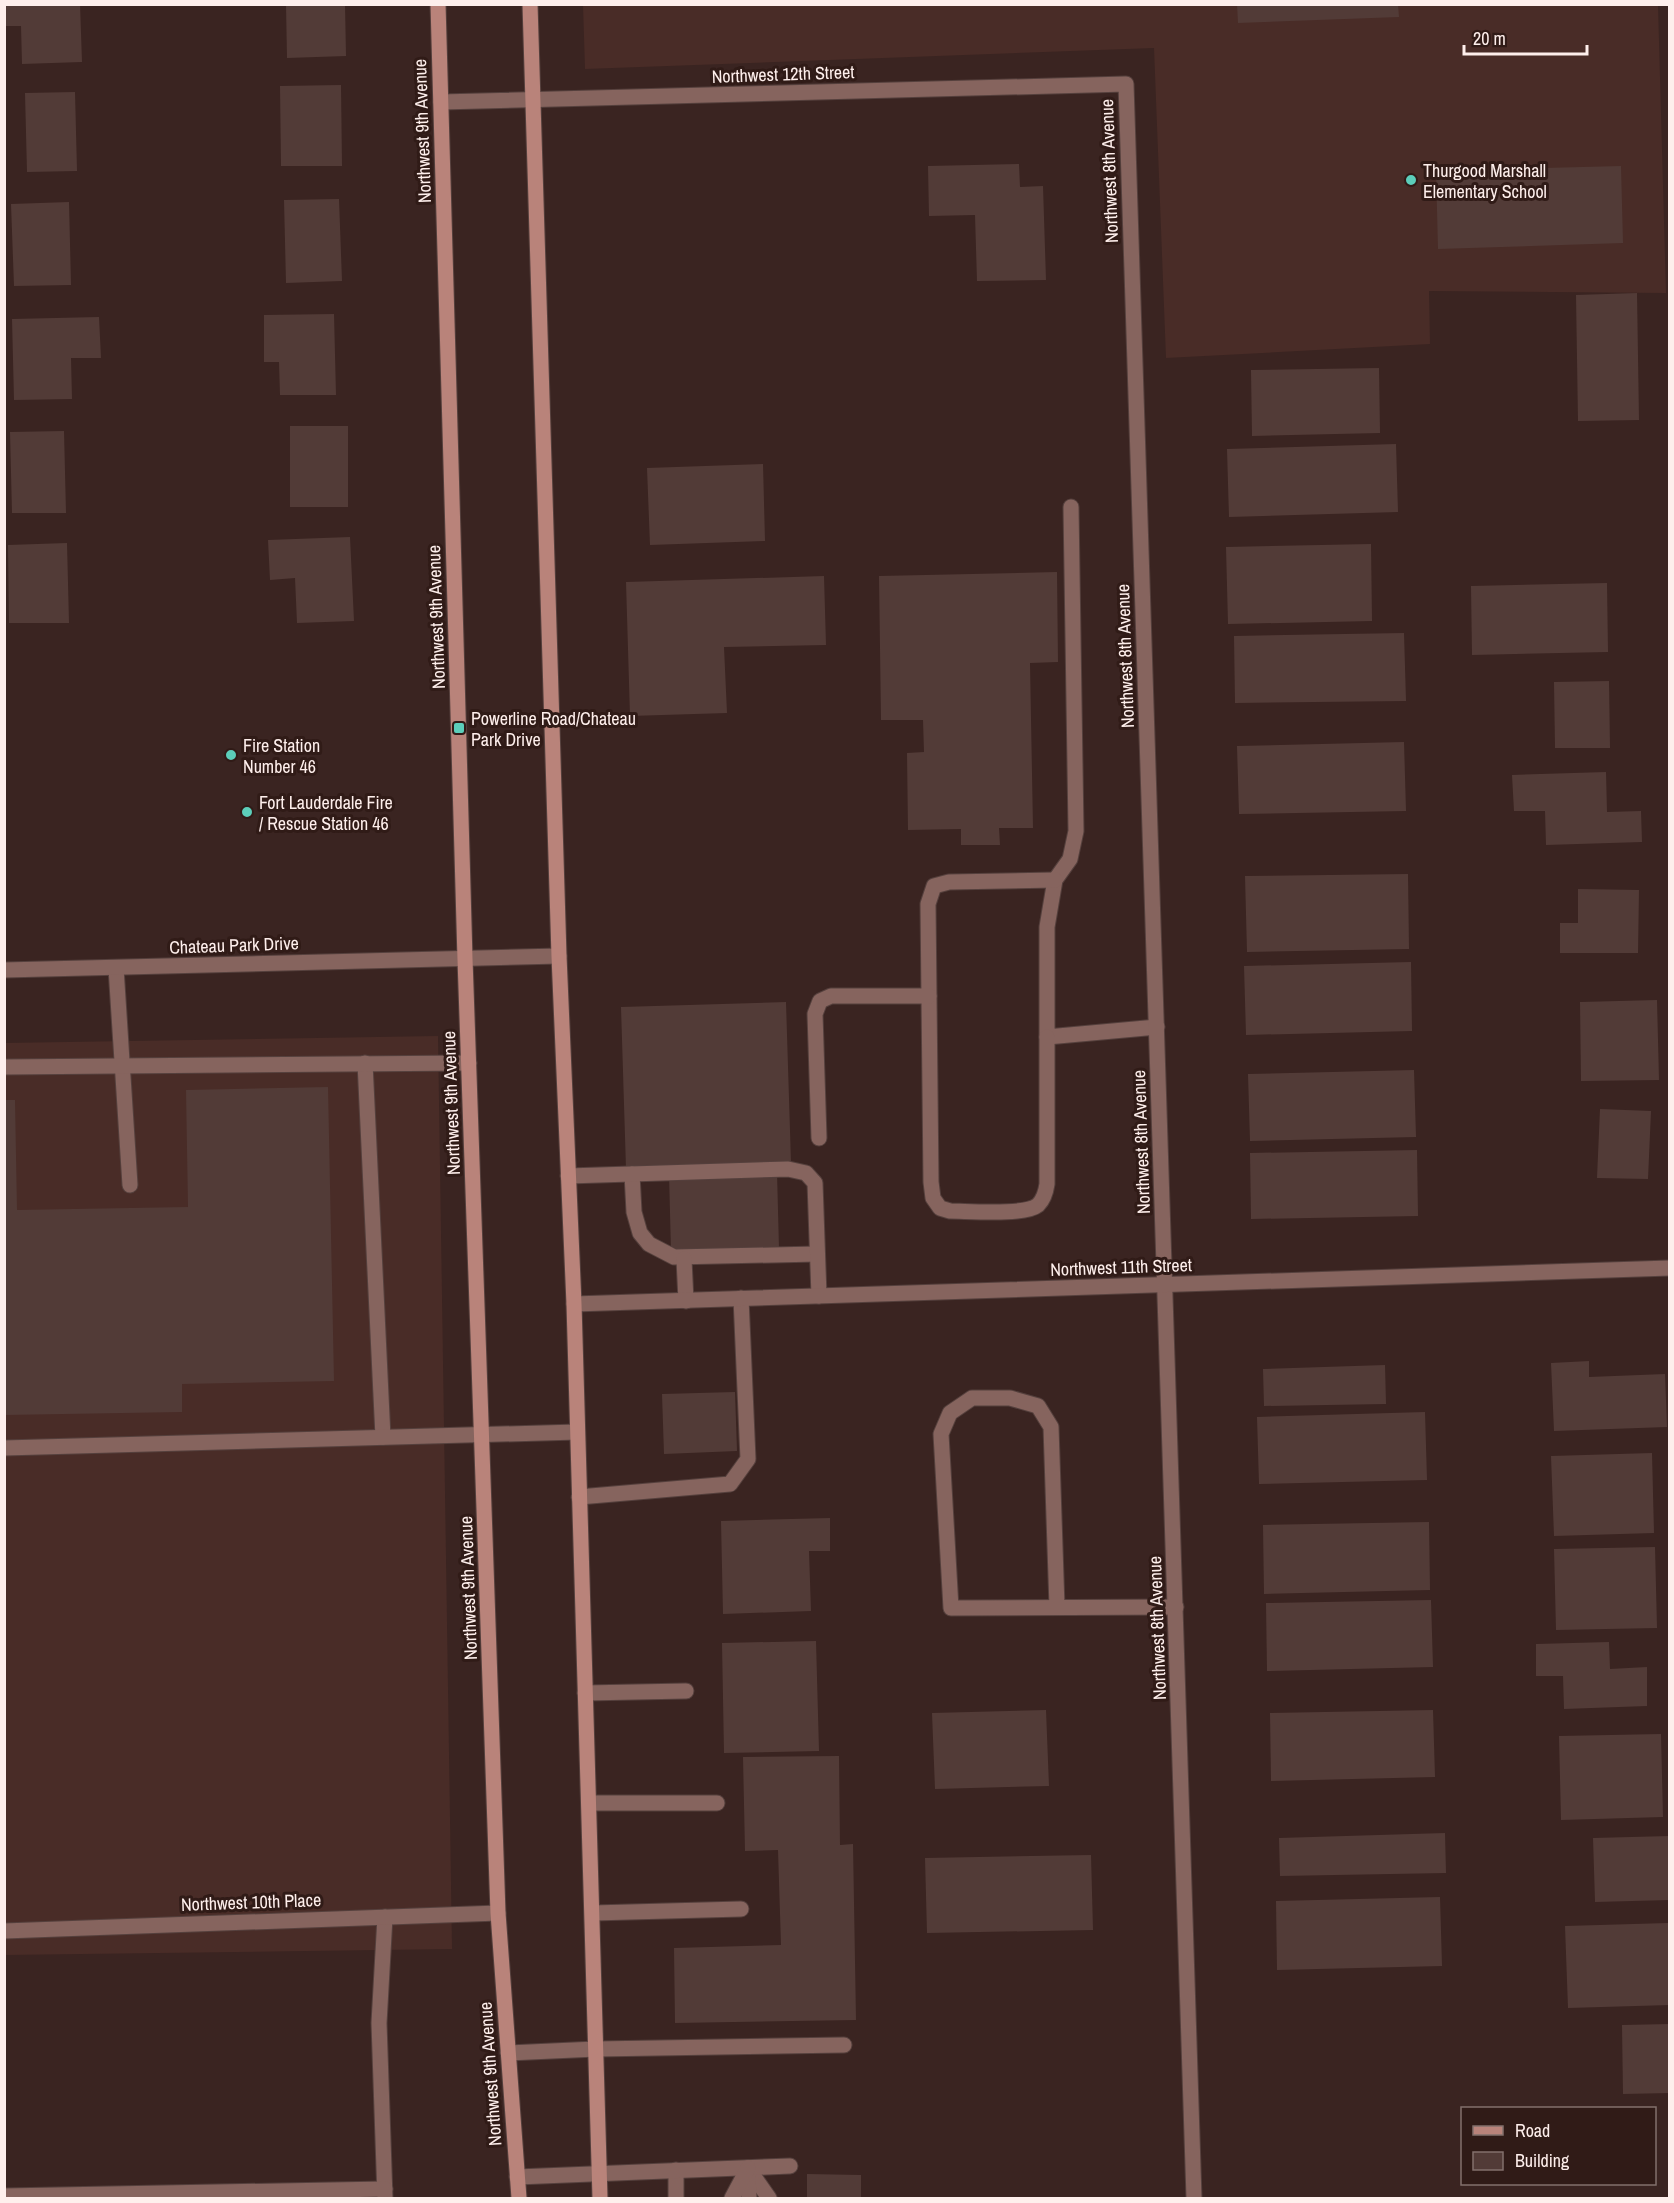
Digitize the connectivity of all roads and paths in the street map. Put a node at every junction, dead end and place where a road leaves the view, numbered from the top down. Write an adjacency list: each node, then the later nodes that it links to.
1 (438, 4): 5 (main road, Northwest 9th Avenue)
2 (530, 4): 4 (main road)
3 (1126, 84): 4 (street, Northwest 12th Street); 13 (street, Northwest 8th Avenue)
4 (534, 101): 5 (street, Northwest 12th Street); 8 (main road)
5 (441, 102): 9 (main road, Northwest 9th Avenue)
6 (1071, 507): 7 (street)
7 (1055, 880): 12 (street); 14 (street)
8 (559, 956): 9 (street, Chateau Park Drive); 21 (main road)
9 (465, 959): 10 (street, Chateau Park Drive); 16 (main road, Northwest 9th Avenue)
10 (116, 968): 11 (street, Chateau Park Drive); 17 (street)
11 (4, 970)
12 (929, 996): 14 (street); 19 (street)
13 (1156, 1026): 14 (street); 26 (street, Northwest 8th Avenue)
14 (1047, 1037)
15 (365, 1063): 16 (street); 17 (street); 33 (street)
16 (469, 1063): 32 (main road, Northwest 9th Avenue)
17 (123, 1066): 18 (street); 22 (street)
18 (4, 1068)
19 (819, 1138)
20 (632, 1174): 21 (street); 23 (street); 24 (street)
21 (568, 1176): 30 (main road)
22 (130, 1185)
23 (817, 1254): 24 (street); 27 (street)
24 (684, 1259): 29 (street)
25 (1670, 1268): 26 (street, Northwest 11th Street)
26 (1165, 1286): 27 (street, Northwest 11th Street); 37 (street, Northwest 8th Avenue)
27 (819, 1296): 28 (street, Northwest 11th Street)
28 (741, 1298): 29 (street, Northwest 11th Street); 35 (street)
29 (686, 1300): 30 (street, Northwest 11th Street)
30 (574, 1304): 31 (main road)
31 (578, 1432): 32 (street); 35 (main road)
32 (482, 1434): 33 (street); 43 (main road, Northwest 9th Avenue)
33 (382, 1437): 34 (street)
34 (4, 1448)
35 (579, 1497): 39 (main road)
36 (1057, 1607): 36 (street); 37 (street)
37 (1176, 1607): 67 (street, Northwest 8th Avenue)
38 (686, 1691): 39 (street)
39 (585, 1693): 40 (main road)
40 (589, 1803): 41 (street); 44 (main road)
41 (717, 1803)
42 (741, 1909): 44 (street)
43 (498, 1913): 45 (street, Northwest 10th Place); 49 (main road, Northwest 9th Avenue)
44 (593, 1913): 48 (main road)
45 (385, 1917): 46 (street, Northwest 10th Place); 55 (street)
46 (4, 1931)
47 (844, 2044): 48 (street)
48 (596, 2049): 49 (street); 53 (main road)
49 (508, 2054): 54 (main road, Northwest 9th Avenue)
50 (790, 2166): 51 (street)
51 (748, 2168): 52 (street); 64 (street); 65 (street); 66 (street)
52 (675, 2170): 53 (street); 63 (street)
53 (599, 2172): 54 (street); 62 (main road)
54 (517, 2177): 61 (main road, Northwest 9th Avenue)
55 (385, 2194): 57 (street)
56 (257, 2195): 57 (street); 60 (street)
57 (320, 2195)
58 (4, 2196): 59 (street)
59 (106, 2196): 60 (street)
60 (199, 2196)
61 (519, 2199)
62 (600, 2199)
63 (676, 2199)
64 (732, 2199)
65 (749, 2199)
66 (769, 2199)
67 (1194, 2199)

